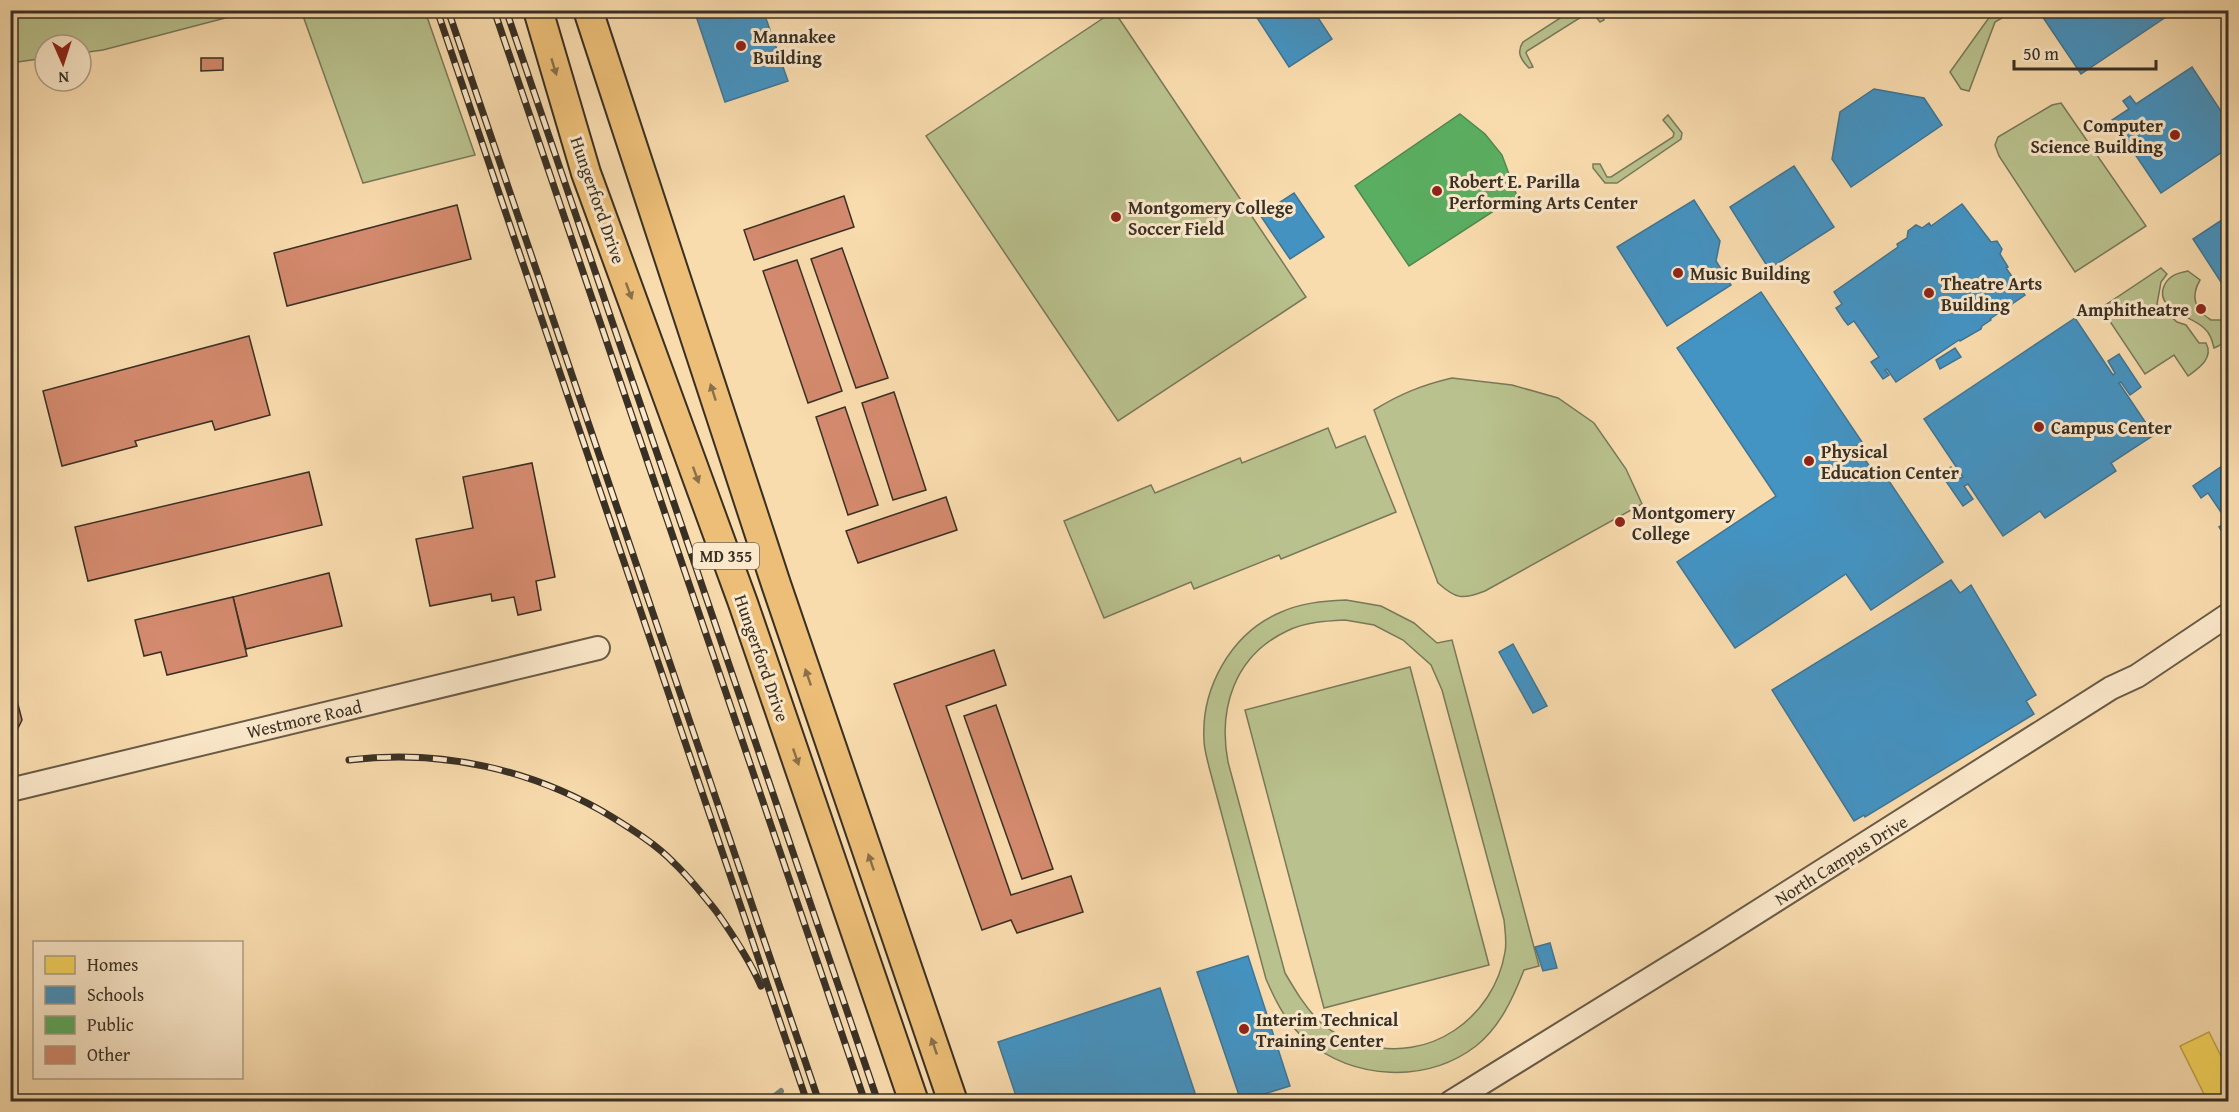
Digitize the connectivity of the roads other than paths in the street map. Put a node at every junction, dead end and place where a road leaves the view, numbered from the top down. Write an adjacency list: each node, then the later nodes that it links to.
1 (538, 10): 4 (main road, Hungerford Drive / MD 355, one-way to 4)
2 (588, 10): 3 (main road, Hungerford Drive / MD 355, one-way to 2)
3 (777, 584): 4 (main road); 9 (main road, Hungerford Drive / MD 355, one-way to 3)
4 (741, 597): 8 (main road, Hungerford Drive / MD 355, one-way to 8)
5 (2229, 615): 10 (street, North Campus Drive)
6 (598, 648): 7 (street, Westmore Road)
7 (10, 790)
8 (914, 1101)
9 (953, 1101)
10 (1451, 1101)

